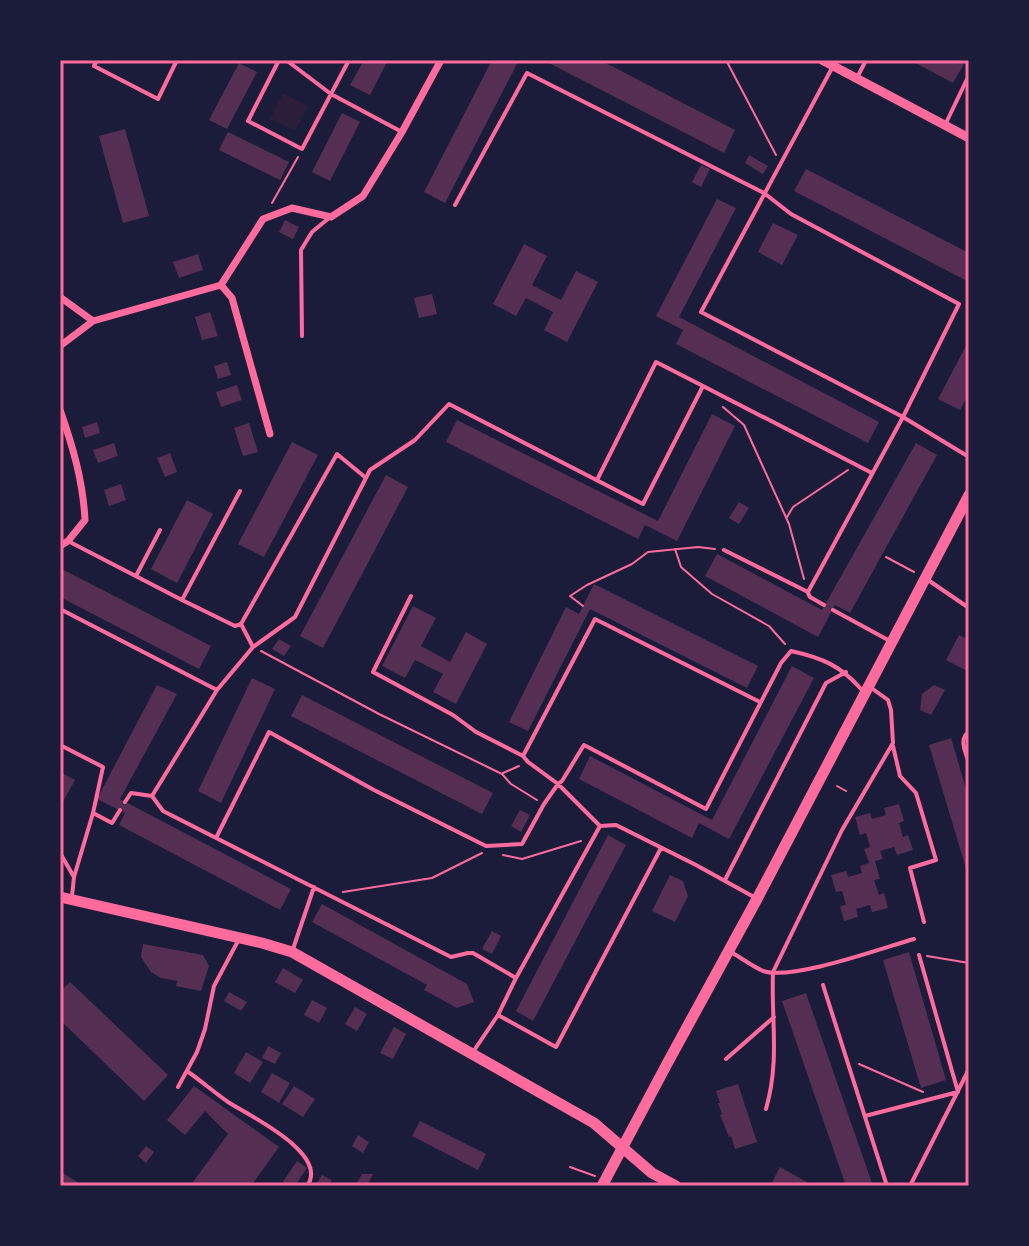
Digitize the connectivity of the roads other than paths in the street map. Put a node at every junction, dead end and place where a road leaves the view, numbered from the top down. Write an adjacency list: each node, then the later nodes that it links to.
1 (97, 60): 2 (lane)
2 (177, 60)
3 (279, 60): 12 (lane)
4 (286, 60): 12 (lane)
5 (349, 60): 12 (lane)
6 (441, 60): 14 (street)
7 (822, 60): 9 (street)
8 (866, 60): 11 (lane)
9 (833, 66): 11 (street); 16 (lane)
10 (969, 75): 13 (lane)
11 (857, 78): 13 (street)
12 (331, 94): 14 (lane)
13 (945, 125): 15 (street)
14 (402, 132): 18 (street)
15 (969, 138)
16 (764, 193): 17 (lane); 26 (lane); 26 (lane)
17 (455, 205)
18 (331, 217): 19 (street); 22 (lane)
19 (221, 285): 21 (street); 27 (street)
20 (60, 297): 21 (street)
21 (93, 321): 23 (street)
22 (302, 336)
23 (60, 346)
24 (703, 386): 29 (lane); 31 (lane); 31 (lane)
25 (60, 410): 35 (street)
26 (903, 417): 28 (lane); 29 (lane)
27 (270, 434)
28 (969, 457)
29 (872, 473): 39 (lane)
30 (366, 478): 31 (lane); 46 (lane); 48 (lane)
31 (597, 480)
32 (240, 491): 41 (lane)
33 (969, 495): 38 (main road)
34 (160, 530): 37 (lane)
35 (64, 544): 37 (lane)
36 (724, 550): 39 (lane)
37 (136, 576): 41 (lane)
38 (925, 578): 43 (lane); 47 (main road)
39 (808, 592): 42 (lane)
40 (411, 596): 56 (lane)
41 (182, 600): 46 (lane)
42 (824, 605)
43 (969, 608)
44 (60, 609): 50 (lane)
45 (833, 610): 47 (lane)
46 (241, 624): 48 (lane)
47 (892, 642): 51 (main road)
48 (253, 647): 50 (lane)
49 (846, 672): 51 (lane); 52 (lane); 68 (lane)
50 (217, 690): 59 (lane)
51 (867, 690): 54 (lane); 71 (main road)
52 (760, 702): 56 (lane); 58 (lane)
53 (969, 732): 57 (lane)
54 (893, 743): 72 (lane); 78 (lane)
55 (60, 745): 62 (lane)
56 (523, 756): 58 (lane)
57 (969, 763)
58 (558, 784): 63 (lane); 64 (lane)
59 (152, 796): 60 (lane); 64 (lane)
60 (125, 802)
61 (120, 810): 62 (lane)
62 (93, 813): 67 (lane)
63 (600, 826): 65 (lane); 79 (lane)
64 (216, 838): 69 (lane)
65 (661, 848): 68 (lane); 81 (lane)
66 (60, 853): 67 (lane)
67 (74, 877): 70 (lane)
68 (725, 880): 71 (lane)
69 (314, 887): 76 (lane); 79 (lane)
70 (66, 898): 73 (main road)
71 (757, 899): 75 (main road)
72 (924, 922)
73 (239, 939): 76 (main road); 86 (lane)
74 (914, 939): 78 (lane)
75 (729, 951): 78 (lane); 91 (main road)
76 (292, 952): 83 (main road)
77 (919, 955): 88 (lane)
78 (773, 972): 82 (lane)
79 (516, 978): 81 (lane)
80 (823, 985): 90 (lane)
81 (498, 1015): 83 (lane)
82 (774, 1017): 84 (lane); 89 (lane)
83 (472, 1054): 91 (main road)
84 (726, 1059)
85 (969, 1069): 88 (lane)
86 (187, 1071): 87 (lane); 93 (lane)
87 (178, 1087)
88 (958, 1092): 90 (lane); 97 (lane)
89 (766, 1109)
90 (865, 1116): 96 (lane)
91 (622, 1147): 94 (main road); 95 (main road)
92 (969, 1181): 98 (lane)
93 (307, 1186)
94 (602, 1186)
95 (676, 1186)
96 (887, 1186)
97 (910, 1186)
98 (966, 1186)

